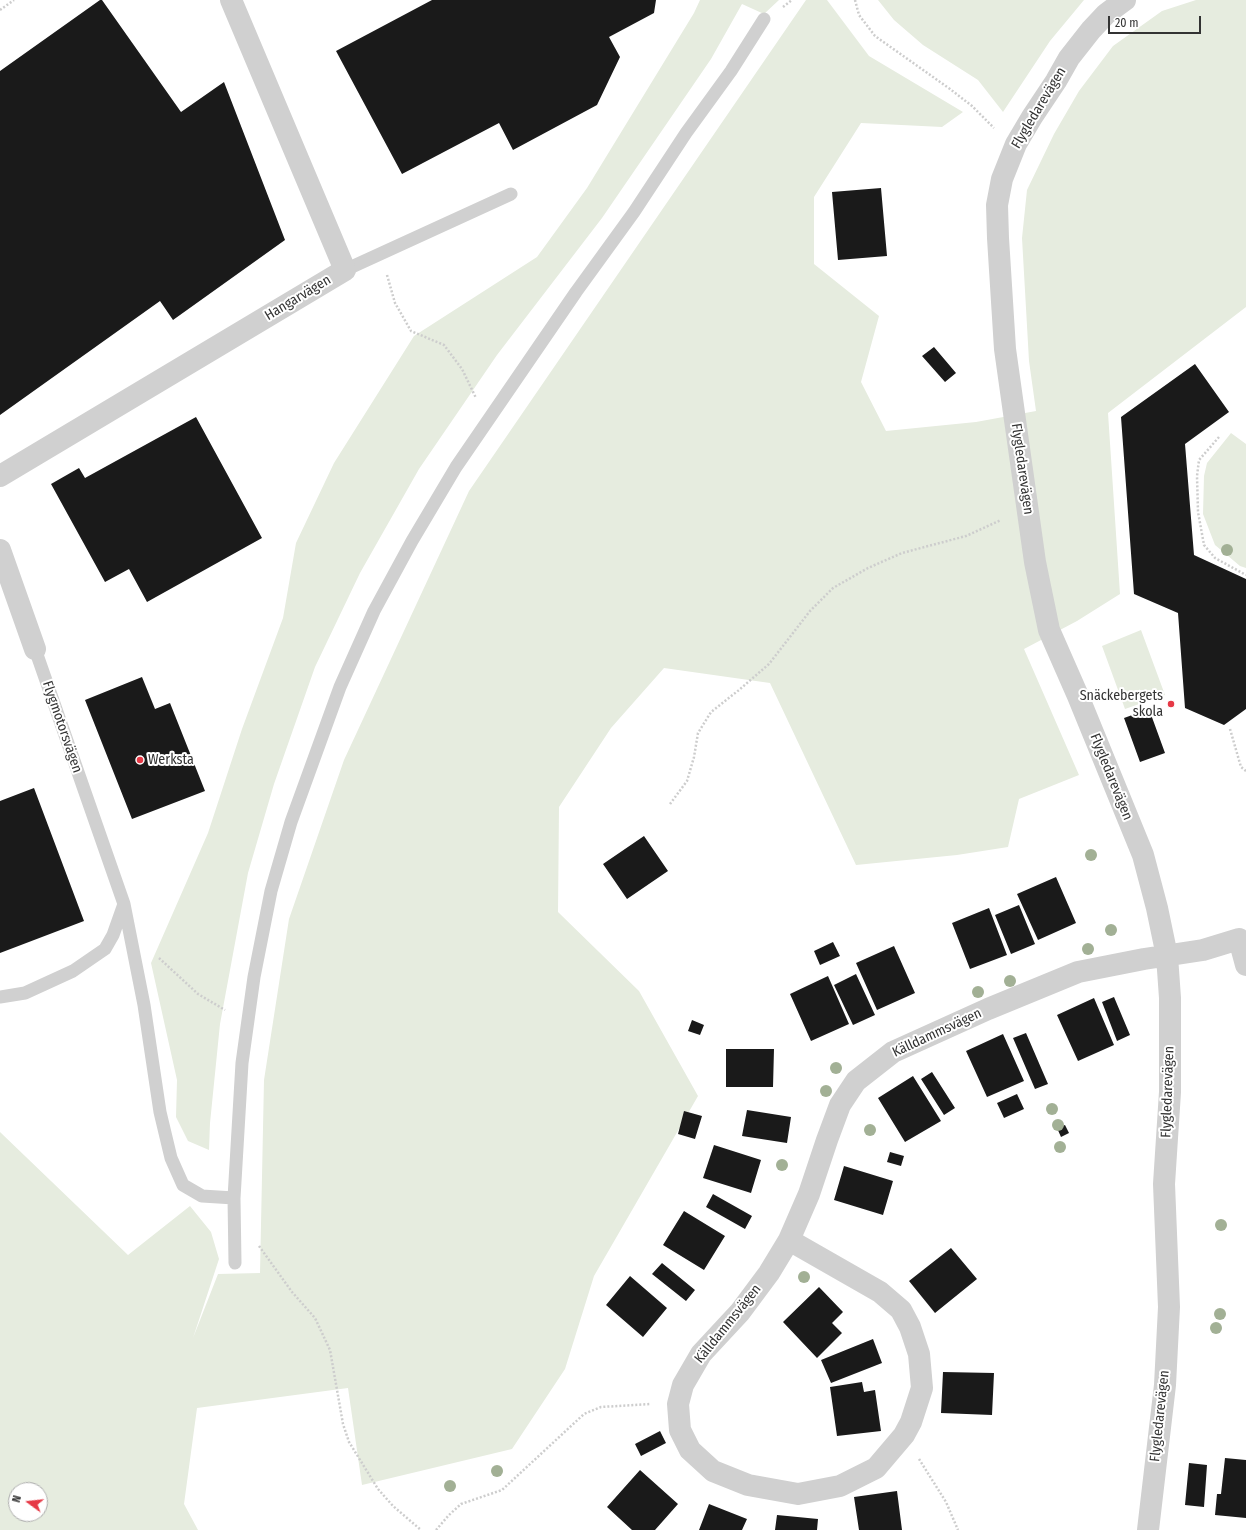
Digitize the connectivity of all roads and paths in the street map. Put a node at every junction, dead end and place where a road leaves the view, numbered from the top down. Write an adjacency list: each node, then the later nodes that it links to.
1 (14, 0): 5 (path)
2 (231, 0): 10 (street, Hangarvägen)
3 (855, 0): 7 (path)
4 (1125, 0): 7 (street, Flygledarevägen)
5 (0, 10)
6 (764, 19): 11 (lane)
7 (1016, 144): 23 (street, Flygledarevägen)
8 (511, 194): 9 (lane)
9 (381, 253): 10 (lane); 11 (path)
10 (345, 270): 13 (street, Hangarvägen)
11 (487, 421): 26 (lane)
12 (1219, 438): 16 (path)
13 (0, 476)
14 (1006, 517): 20 (path)
15 (0, 550): 17 (street, Flygmotorsvägen)
16 (1246, 575)
17 (35, 649): 21 (lane, Flygmotorsvägen)
18 (1230, 729): 19 (path)
19 (1246, 771)
20 (670, 804)
21 (124, 904): 25 (lane); 27 (lane, Flygmotorsvägen)
22 (154, 954): 26 (path)
23 (1167, 956): 24 (street, Källdammsvägen); 29 (street, Källdammsvägen); 36 (street, Flygledarevägen)
24 (1246, 965)
25 (0, 997)
26 (247, 1023): 27 (lane)
27 (234, 1198): 28 (lane)
28 (234, 1228): 30 (lane); 33 (path)
29 (789, 1240): 31 (street, Källdammsvägen); 32 (street, Källdammsvägen)
30 (235, 1263)
31 (678, 1404): 32 (street, Källdammsvägen); 34 (path)
32 (904, 1435): 35 (path)
33 (421, 1530)
34 (436, 1530)
35 (958, 1530)
36 (1148, 1530)

